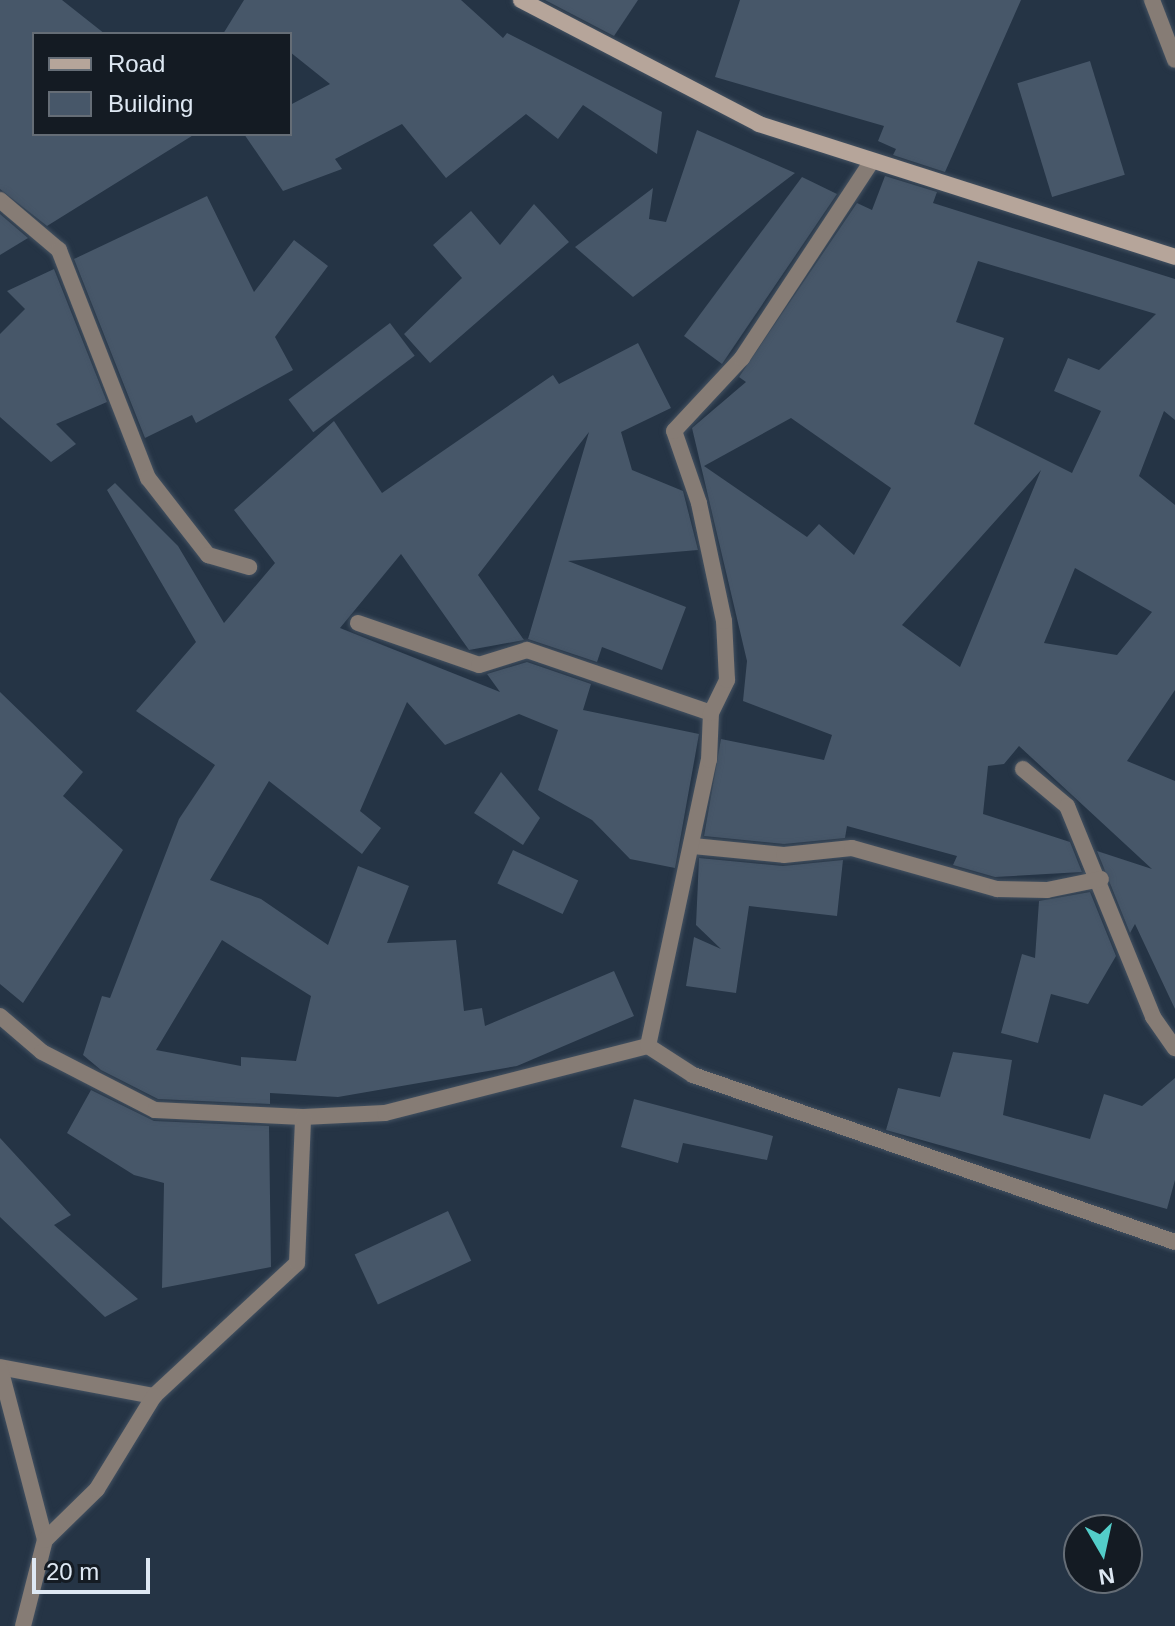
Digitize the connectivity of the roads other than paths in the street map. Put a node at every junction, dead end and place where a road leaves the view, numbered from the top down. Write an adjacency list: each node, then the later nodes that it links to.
1 (521, 0): 3 (street)
2 (1152, 0): 4 (street)
3 (546, 6): 5 (street)
4 (1175, 60)
5 (870, 164): 7 (street); 10 (street)
6 (0, 200): 8 (street)
7 (1175, 257)
8 (249, 567)
9 (358, 623): 10 (street)
10 (711, 713): 12 (street)
11 (1023, 769): 13 (street)
12 (693, 846): 13 (street); 15 (street)
13 (1101, 879): 16 (street)
14 (0, 1016): 17 (street)
15 (648, 1046): 17 (street); 18 (street)
16 (1175, 1048)
17 (303, 1117): 20 (street)
18 (1175, 1242)
19 (0, 1367): 20 (street); 21 (street)
20 (154, 1396): 21 (street)
21 (45, 1540): 22 (street)
22 (23, 1626)

